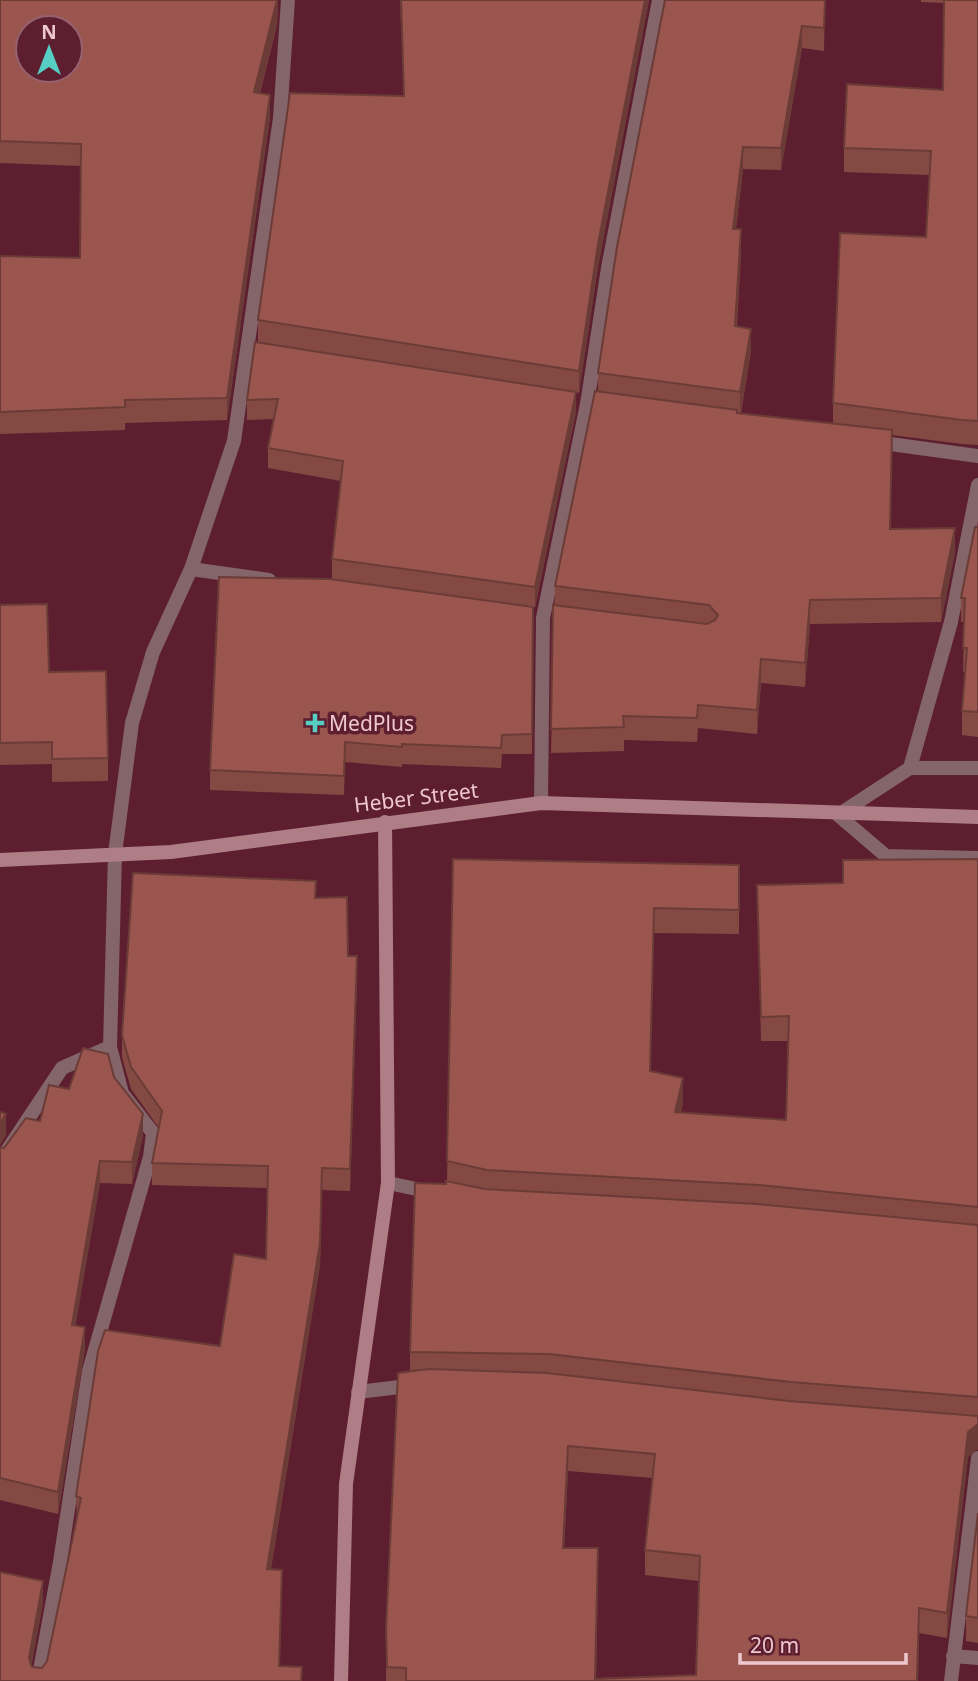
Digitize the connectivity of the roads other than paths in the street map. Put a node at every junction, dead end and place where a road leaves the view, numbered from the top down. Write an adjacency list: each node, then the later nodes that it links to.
1 (288, 0): 6 (street)
2 (659, 0): 10 (street)
3 (860, 440): 4 (street)
4 (978, 456)
5 (978, 485): 8 (street)
6 (191, 569): 7 (street); 14 (street)
7 (286, 582)
8 (911, 768): 9 (street); 11 (street)
9 (978, 768)
10 (541, 803): 11 (street, Heber Street); 13 (street, Heber Street)
11 (838, 815): 12 (street, Heber Street); 15 (street)
12 (978, 817)
13 (385, 822): 14 (street, Heber Street); 19 (street)
14 (115, 854): 16 (street, Heber Street); 17 (street)
15 (978, 858)
16 (0, 860)
17 (110, 1047): 18 (street); 26 (street)
18 (0, 1161)
19 (388, 1183): 20 (street); 22 (street)
20 (449, 1196)
21 (429, 1384): 22 (street)
22 (358, 1392): 27 (street)
23 (978, 1458): 24 (street)
24 (953, 1656): 25 (street); 28 (street)
25 (978, 1658)
26 (38, 1681)
27 (341, 1681)
28 (951, 1681)

